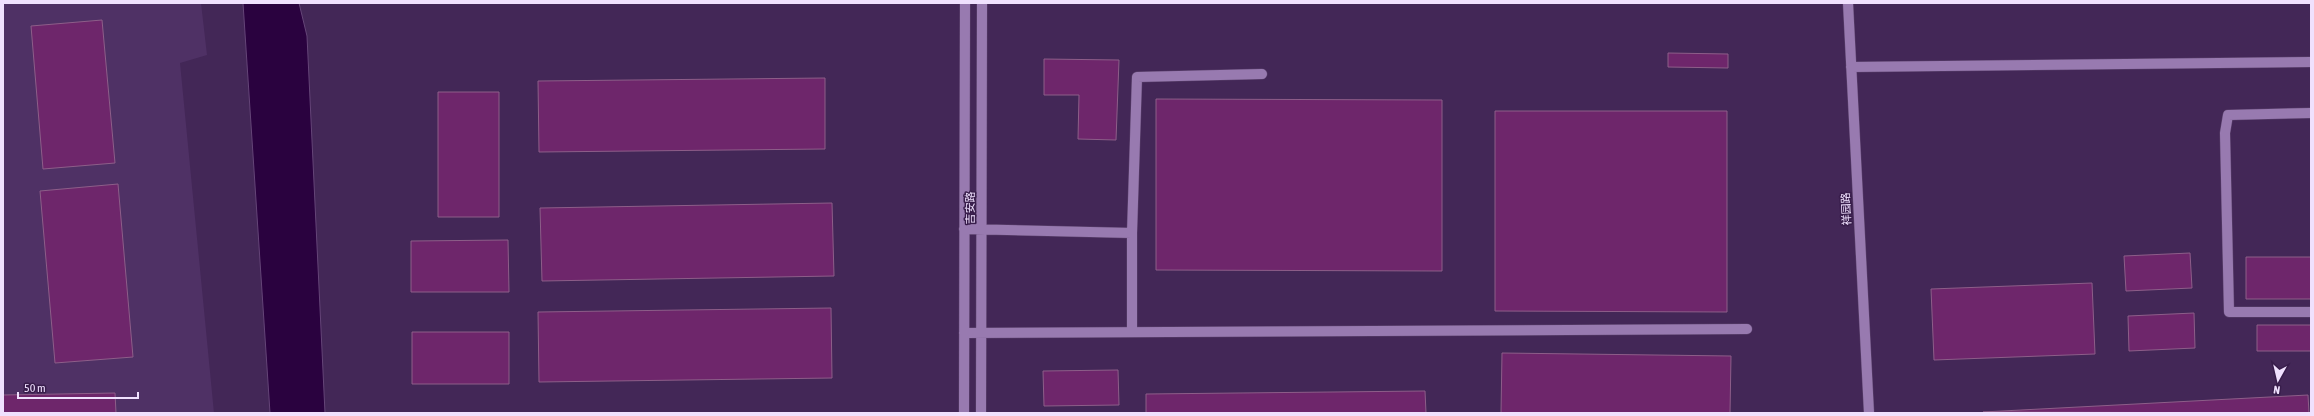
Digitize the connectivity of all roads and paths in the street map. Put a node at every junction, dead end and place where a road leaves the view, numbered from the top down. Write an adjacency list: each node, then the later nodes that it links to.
1 (965, 3): 8 (street, 吉安路)
2 (982, 3): 9 (street, 吉安路)
3 (1848, 3): 5 (street, 祥园路)
4 (2311, 62): 5 (street)
5 (1851, 67): 18 (street, 祥园路)
6 (1262, 74): 10 (street)
7 (2311, 113): 11 (street)
8 (964, 229): 9 (street); 14 (street, 吉安路)
9 (982, 229): 10 (street); 15 (street, 吉安路)
10 (1132, 233): 13 (street)
11 (2311, 312)
12 (1747, 329): 13 (street)
13 (1132, 331): 15 (street)
14 (964, 333): 15 (street); 16 (street, 吉安路)
15 (981, 333): 17 (street, 吉安路)
16 (964, 413)
17 (981, 413)
18 (1868, 413)

